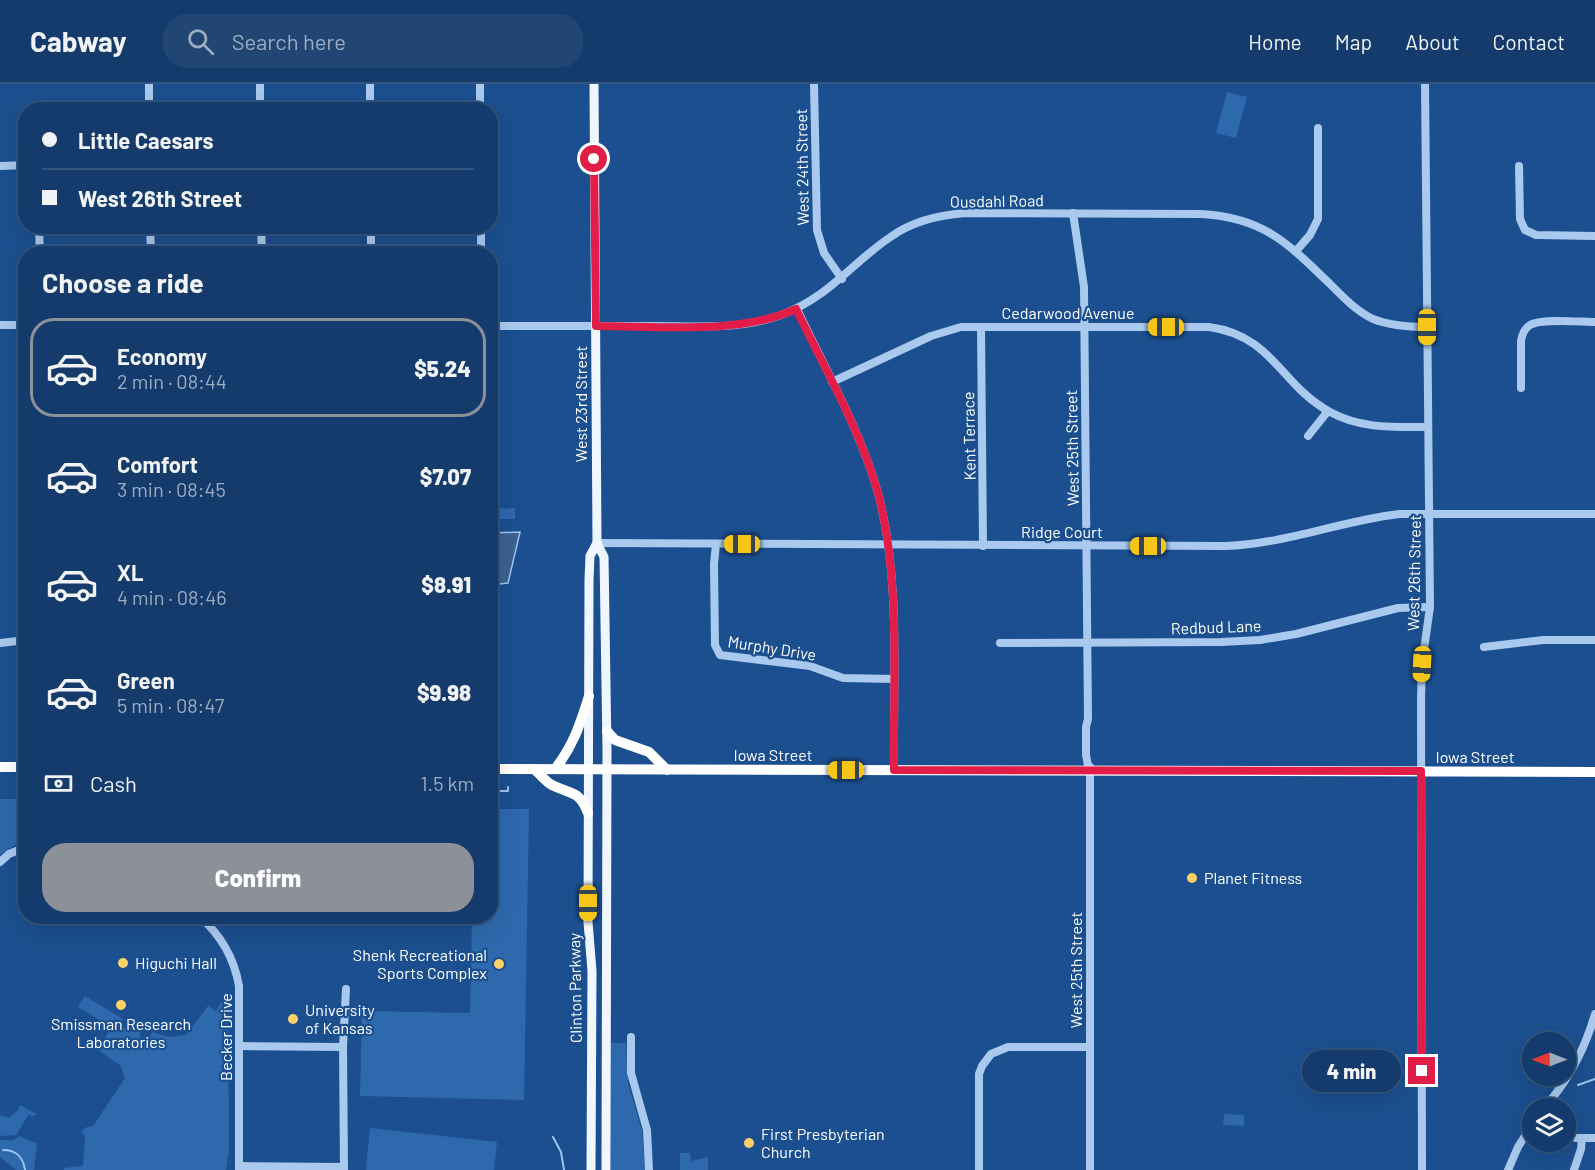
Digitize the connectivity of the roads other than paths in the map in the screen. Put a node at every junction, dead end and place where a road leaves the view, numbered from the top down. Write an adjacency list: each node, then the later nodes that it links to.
1 (149, 84): 8 (street)
2 (260, 84): 9 (street)
3 (370, 84): 10 (street)
4 (480, 84): 11 (street)
5 (594, 84): 25 (main road, West 23rd Street)
6 (814, 84): 19 (street, West 24th Street)
7 (1425, 84): 28 (street, West 26th Street)
8 (149, 102)
9 (260, 102)
10 (370, 102)
11 (480, 102)
12 (1318, 128): 18 (street)
13 (18, 165): 14 (street)
14 (0, 166)
15 (1519, 166): 17 (street)
16 (1074, 213): 18 (street, Ousdahl Road); 19 (street, Ousdahl Road); 27 (street, West 25th Street)
17 (1595, 236)
18 (1296, 251): 28 (street, Ousdahl Road)
19 (842, 279): 20 (street, Ousdahl Road)
20 (796, 309): 25 (street, Ousdahl Road); 29 (street)
21 (1595, 322): 30 (street)
22 (0, 325): 23 (street)
23 (18, 325)
24 (498, 326): 25 (street, Ousdahl Road)
25 (596, 326): 36 (main road, West 23rd Street)
26 (981, 327): 27 (street, Cedarwood Avenue); 29 (street, Cedarwood Avenue); 39 (street, Kent Terrace)
27 (1084, 327): 31 (street, Cedarwood Avenue); 40 (street, West 25th Street)
28 (1427, 327): 32 (street, West 26th Street)
29 (832, 382): 38 (street)
30 (1521, 388)
31 (1328, 411): 32 (street, Cedarwood Avenue); 33 (street)
32 (1428, 427): 34 (street, West 26th Street)
33 (1308, 436)
34 (1429, 514): 35 (street, Ridge Court); 40 (street, Ridge Court); 41 (street, West 26th Street)
35 (1595, 514)
36 (597, 543): 37 (street, Ridge Court); 49 (main road, West 23rd Street); 50 (main road, West 23rd Street)
37 (716, 544): 38 (street, Ridge Court); 48 (street, Murphy Drive)
38 (888, 545): 39 (street, Ridge Court); 48 (street)
39 (983, 546): 40 (street, Ridge Court)
40 (1086, 546): 46 (street, West 25th Street)
41 (1430, 607): 46 (street, Redbud Lane); 61 (street, West 26th Street)
42 (1595, 640): 47 (street)
43 (18, 641): 44 (street)
44 (0, 643)
45 (1000, 643): 46 (street, Redbud Lane)
46 (1088, 643): 60 (street, West 25th Street)
47 (1484, 647)
48 (894, 679): 59 (street)
49 (589, 696): 55 (highway); 56 (main road, West 23rd Street)
50 (607, 731): 57 (main road, West 23rd Street); 58 (highway)
51 (0, 767): 52 (highway)
52 (18, 767)
53 (498, 769): 54 (highway, Iowa Street)
54 (534, 769): 55 (highway, Iowa Street); 63 (highway)
55 (555, 769): 56 (highway, Iowa Street)
56 (588, 769): 57 (highway, Iowa Street); 63 (main road, Clinton Parkway)
57 (607, 769): 58 (highway, Iowa Street); 81 (main road, Clinton Parkway)
58 (667, 770): 59 (highway, Iowa Street)
59 (894, 770): 60 (highway, Iowa Street)
60 (1089, 771): 61 (highway, Iowa Street); 72 (street, West 25th Street)
61 (1421, 771): 62 (highway, Iowa Street); 85 (street, West 26th Street)
62 (1595, 772)
63 (588, 813): 80 (main road, Clinton Parkway)
64 (18, 852): 65 (street)
65 (0, 862)
66 (207, 924): 70 (street, Becker Drive)
67 (346, 989): 71 (street)
68 (1595, 1014): 73 (street)
69 (630, 1037): 82 (street)
70 (240, 1046): 71 (street); 78 (street, Becker Drive)
71 (343, 1047): 79 (street)
72 (1089, 1047): 83 (street); 84 (street, West 25th Street)
73 (1551, 1098)
74 (1576, 1136): 75 (street)
75 (1582, 1138): 76 (street); 87 (street)
76 (1595, 1138)
77 (1522, 1141): 86 (street)
78 (239, 1168): 79 (street)
79 (344, 1168)
80 (591, 1170)
81 (606, 1170)
82 (649, 1170)
83 (979, 1170)
84 (1090, 1170)
85 (1422, 1170)
86 (1508, 1170)
87 (1574, 1170)

